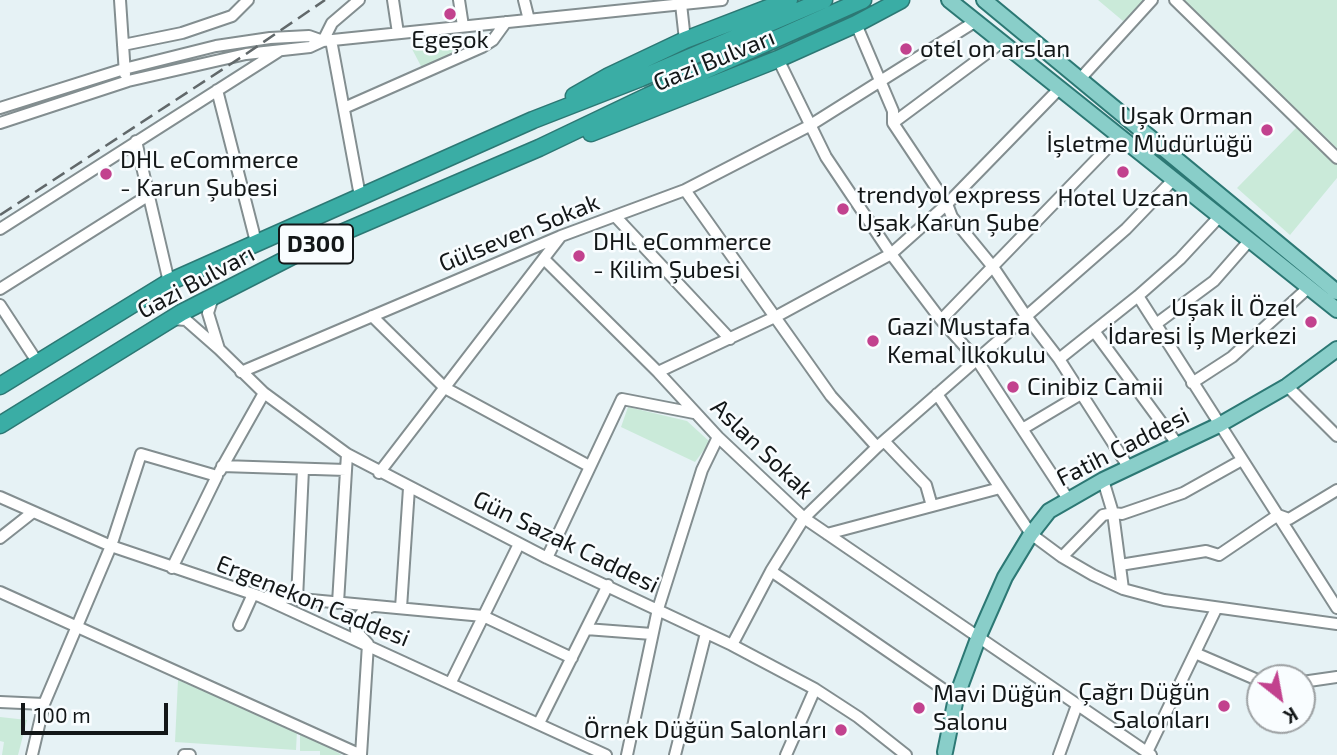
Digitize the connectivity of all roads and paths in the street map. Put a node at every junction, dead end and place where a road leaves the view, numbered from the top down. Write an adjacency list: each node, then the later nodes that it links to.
1 (120, 0): 29 (street)
2 (359, 0): 26 (street)
3 (393, 0): 25 (street)
4 (459, 0): 24 (street)
5 (524, 0): 20 (street)
6 (722, 0): 16 (street)
7 (789, 0): 27 (highway, Gazi Bulvarı)
8 (824, 0): 40 (highway, Gazi Bulvarı / D300)
9 (863, 0): 46 (highway, Gazi Bulvarı / D300)
10 (879, 0): 19 (highway)
11 (901, 0): 19 (highway, Gazi Bulvarı)
12 (949, 0): 21 (main road)
13 (984, 0): 33 (main road)
14 (1152, 0): 33 (street)
15 (1175, 0): 47 (street)
16 (699, 1): 18 (street)
17 (243, 2): 29 (street)
18 (681, 4): 20 (street); 27 (street)
19 (872, 16): 23 (highway, Gazi Bulvarı)
20 (529, 20): 22 (street)
21 (976, 21): 28 (main road); 34 (street, Gülseven Sokak)
22 (506, 22): 24 (street); 39 (street)
23 (856, 24): 31 (highway, Gazi Bulvarı); 34 (street)
24 (463, 26): 25 (street)
25 (398, 33): 26 (street)
26 (327, 40): 30 (street); 32 (street); 39 (street)
27 (685, 40): 40 (highway, Gazi Bulvarı)
28 (1002, 42): 36 (main road); 41 (street)
29 (122, 45): 32 (street)
30 (281, 50): 35 (street); 37 (street)
31 (778, 59): 43 (street); 46 (highway, Gazi Bulvarı)
32 (124, 69): 35 (street); 38 (street)
33 (1080, 79): 65 (main road)
34 (880, 80): 41 (street); 43 (street, Gülseven Sokak)
35 (128, 81): 42 (street)
36 (1059, 89): 44 (main road); 52 (street)
37 (217, 90): 45 (street); 58 (street)
38 (0, 108)
39 (344, 108): 51 (street)
40 (533, 120): 51 (highway, Gazi Bulvarı / D300)
41 (893, 122): 52 (street)
42 (0, 123)
43 (809, 126): 49 (street, Gülseven Sokak); 59 (street)
44 (1119, 136): 48 (main road); 61 (street)
45 (136, 141): 50 (street); 55 (street)
46 (538, 148): 67 (highway, Gazi Bulvarı / D300)
47 (1337, 158)
48 (1173, 180): 54 (main road); 72 (street)
49 (685, 190): 53 (street, Gülseven Sokak); 71 (street)
50 (149, 195): 62 (street); 64 (street)
51 (360, 196): 58 (highway, Gazi Bulvarı / D300)
52 (947, 204): 59 (street); 61 (street)
53 (615, 216): 56 (street, Gülseven Sokak); 77 (street)
54 (1219, 217): 57 (main road); 66 (street)
55 (0, 229)
56 (561, 236): 60 (street); 70 (street, Gülseven Sokak)
57 (1249, 241): 63 (main road); 75 (street)
58 (256, 242): 62 (highway, Gazi Bulvarı / D300)
59 (891, 254): 71 (street); 74 (street)
60 (544, 259): 84 (street, Aslan Sokak); 88 (street)
61 (993, 267): 72 (street); 74 (street)
62 (169, 282): 82 (highway, Gazi Bulvarı / D300)
63 (1308, 288): 69 (main road); 85 (street)
64 (0, 289)
65 (1337, 292)
66 (1139, 296): 75 (street); 76 (street)
67 (213, 297): 73 (highway, Gazi Bulvarı / D300); 78 (street)
68 (0, 306): 82 (street)
69 (1337, 310)
70 (372, 316): 83 (street, Gülseven Sokak); 88 (street)
71 (777, 316): 77 (street); 98 (street)
72 (1026, 316): 80 (street); 81 (street)
73 (172, 319): 78 (street, Gün Sazak Caddesi); 93 (highway, Gazi Bulvarı / D300)
74 (941, 320): 81 (street)
75 (1156, 324): 85 (street)
76 (1094, 331): 80 (street); 99 (street)
77 (730, 339): 84 (street)
78 (219, 349): 83 (street, Gün Sazak Caddesi)
79 (1337, 349): 87 (main road, Fatih Caddesi)
80 (1059, 359): 91 (street)
81 (977, 360): 90 (street); 95 (street)
82 (38, 363): 86 (highway, Gazi Bulvarı / D300)
83 (241, 372): 89 (street, Gün Sazak Caddesi)
84 (658, 372): 92 (street, Aslan Sokak)
85 (1192, 383): 94 (street)
86 (0, 386)
87 (1287, 386): 94 (main road, Fatih Caddesi); 96 (street)
88 (445, 388): 102 (street); 107 (street)
89 (264, 393): 100 (street, Gün Sazak Caddesi); 106 (street)
90 (937, 394): 98 (street); 110 (street)
91 (1082, 394): 95 (street); 103 (street)
92 (694, 413): 97 (street, Aslan Sokak); 102 (street)
93 (0, 425)
94 (1219, 425): 99 (main road, Fatih Caddesi); 101 (street)
95 (1024, 428): 113 (street)
96 (1337, 436)
97 (718, 437): 118 (street, Aslan Sokak); 138 (street)
98 (880, 444): 114 (street); 118 (street)
99 (1178, 445): 103 (main road, Fatih Caddesi)
100 (347, 454): 105 (street); 107 (street, Gün Sazak Caddesi)
101 (1242, 460): 116 (street); 117 (street)
102 (589, 466): 124 (street)
103 (1129, 468): 108 (main road, Fatih Caddesi)
104 (303, 469): 105 (street); 106 (street); 133 (street)
105 (346, 470): 134 (street)
106 (220, 471): 123 (street); 127 (street)
107 (379, 473): 109 (street, Gün Sazak Caddesi)
108 (1103, 480): 113 (main road, Fatih Caddesi); 116 (street)
109 (409, 488): 122 (street, Gün Sazak Caddesi); 137 (street)
110 (1000, 488): 114 (street); 120 (street)
111 (1337, 490): 117 (street)
112 (0, 497): 115 (street, Ergenekon Caddesi)
113 (1068, 499): 120 (main road, Fatih Caddesi)
114 (932, 506): 119 (street)
115 (33, 512): 121 (street); 123 (street, Ergenekon Caddesi)
116 (1113, 513): 125 (street); 126 (street)
117 (1278, 515): 126 (street); 135 (street)
118 (804, 518): 119 (street, Aslan Sokak); 128 (street)
119 (827, 534): 147 (street, Aslan Sokak)
120 (1031, 534): 125 (street); 147 (main road, Fatih Caddesi)
121 (0, 538)
122 (519, 544): 124 (street, Gün Sazak Caddesi); 140 (street)
123 (111, 546): 127 (street, Ergenekon Caddesi); 143 (street)
124 (547, 558): 129 (street, Gün Sazak Caddesi)
125 (1062, 558): 130 (street)
126 (1119, 565): 130 (street)
127 (172, 568): 132 (street, Ergenekon Caddesi)
128 (771, 570): 149 (street); 157 (street)
129 (608, 585): 138 (street, Gün Sazak Caddesi); 144 (street)
130 (1123, 589): 139 (street)
131 (0, 592): 143 (street)
132 (256, 595): 133 (street); 142 (street); 148 (street, Ergenekon Caddesi)
133 (297, 599): 134 (street)
134 (338, 603): 136 (street)
135 (1336, 605)
136 (373, 606): 137 (street); 148 (street)
137 (401, 608): 140 (street)
138 (657, 609): 145 (street, Gün Sazak Caddesi); 146 (street)
139 (1216, 609): 141 (street); 150 (street)
140 (483, 616): 151 (street); 155 (street)
141 (1337, 624)
142 (239, 625)
143 (76, 626): 159 (street); 167 (street)
144 (586, 629): 146 (street); 151 (street)
145 (706, 633): 149 (street, Gün Sazak Caddesi); 170 (street)
146 (652, 634): 169 (street)
147 (979, 636): 157 (main road, Fatih Caddesi); 160 (street, Aslan Sokak)
148 (368, 644): 155 (street, Ergenekon Caddesi); 167 (street)
149 (732, 645): 156 (street, Gün Sazak Caddesi)
150 (1195, 653): 152 (street); 163 (street)
151 (572, 659): 161 (street)
152 (1246, 675)
153 (1337, 677): 154 (street)
154 (1316, 680)
155 (451, 682): 161 (street, Ergenekon Caddesi)
156 (815, 689): 171 (street); 172 (street, Gün Sazak Caddesi)
157 (956, 698): 162 (main road, Fatih Caddesi)
158 (0, 702): 159 (street)
159 (44, 705): 164 (street)
160 (1077, 705): 163 (street, Aslan Sokak); 173 (street)
161 (539, 723): 168 (street, Ergenekon Caddesi)
162 (945, 754)
163 (1149, 754)
164 (32, 755)
165 (184, 755): 166 (street)
166 (190, 755)
167 (361, 755)
168 (606, 755)
169 (627, 755)
170 (675, 755)
171 (786, 755)
172 (906, 755)
173 (1059, 755)

